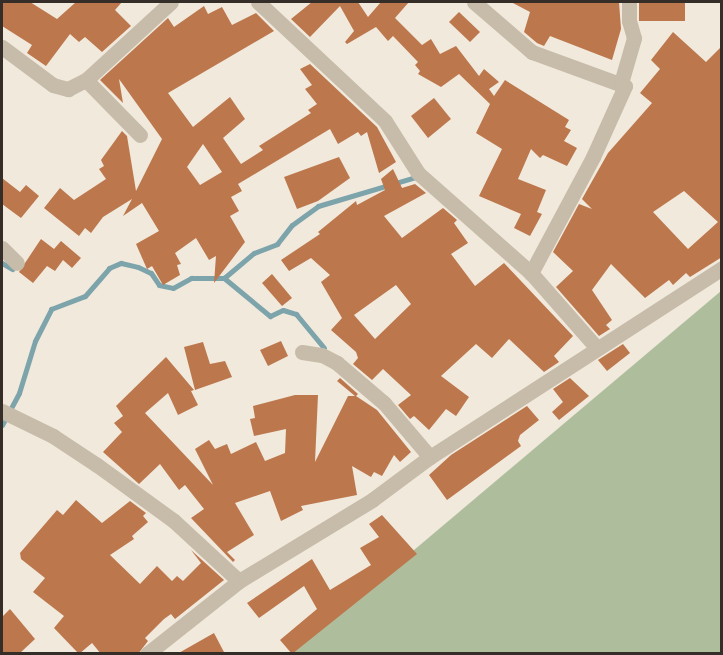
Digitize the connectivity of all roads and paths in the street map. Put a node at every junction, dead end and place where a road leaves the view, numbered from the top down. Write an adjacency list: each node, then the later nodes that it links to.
1 (171, 2): 6 (street)
2 (258, 2): 12 (street)
3 (474, 2): 7 (street)
4 (629, 2): 7 (street)
5 (2, 47): 6 (street)
6 (86, 80): 8 (street)
7 (621, 83): 12 (street)
8 (140, 135)
9 (2, 248): 10 (street)
10 (17, 263)
11 (722, 268): 13 (street)
12 (531, 273): 13 (street)
13 (597, 348): 16 (street)
14 (302, 352): 16 (street)
15 (2, 411): 17 (street)
16 (430, 457): 17 (street)
17 (239, 581): 18 (street)
18 (147, 654)

